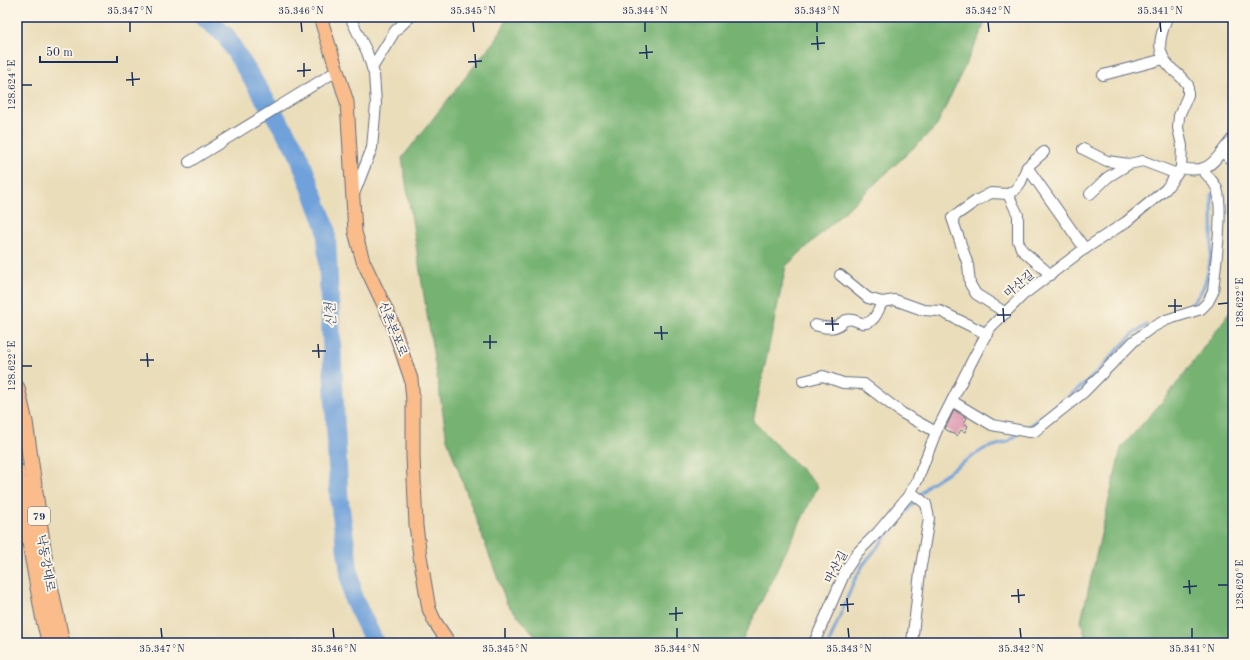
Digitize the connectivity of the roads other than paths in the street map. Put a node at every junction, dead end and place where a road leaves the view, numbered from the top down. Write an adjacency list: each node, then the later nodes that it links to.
1 (320, 17): 7 (main road, 신촌본포로)
2 (350, 17): 6 (street)
3 (410, 17): 6 (street)
4 (1167, 17): 5 (street)
5 (1164, 59): 8 (street); 18 (street)
6 (372, 68): 21 (street)
7 (338, 70): 13 (street); 21 (main road, 신촌본포로)
8 (1103, 75)
9 (1233, 138): 12 (street)
10 (1083, 149): 14 (street)
11 (1044, 152): 16 (street)
12 (1223, 152): 15 (street); 17 (street)
13 (189, 162)
14 (1129, 164): 18 (street); 20 (street)
15 (1233, 164)
16 (1027, 167): 19 (street); 22 (street)
17 (1202, 169): 18 (street); 31 (street)
18 (1179, 171): 22 (street, 마산길)
19 (1008, 194): 24 (street); 26 (street)
20 (1090, 194)
21 (353, 196): 37 (main road, 신촌본포로)
22 (1085, 249): 24 (street, 마산길)
23 (840, 275): 25 (street)
24 (1051, 275): 26 (street, 마산길)
25 (882, 302): 27 (street); 28 (street)
26 (1006, 313): 28 (street, 마산길)
27 (815, 326)
28 (987, 334): 31 (street, 마산길)
29 (803, 381): 32 (street)
30 (17, 388): 36 (highway, 낙동강대로 / 79)
31 (952, 401): 32 (street, 마산길)
32 (936, 432): 34 (street, 마산길)
33 (17, 471): 35 (highway, 낙동강대로 / 79)
34 (914, 494): 38 (street, 마산길); 39 (street)
35 (50, 643)
36 (62, 643)
37 (449, 643)
38 (814, 643)
39 (912, 643)

